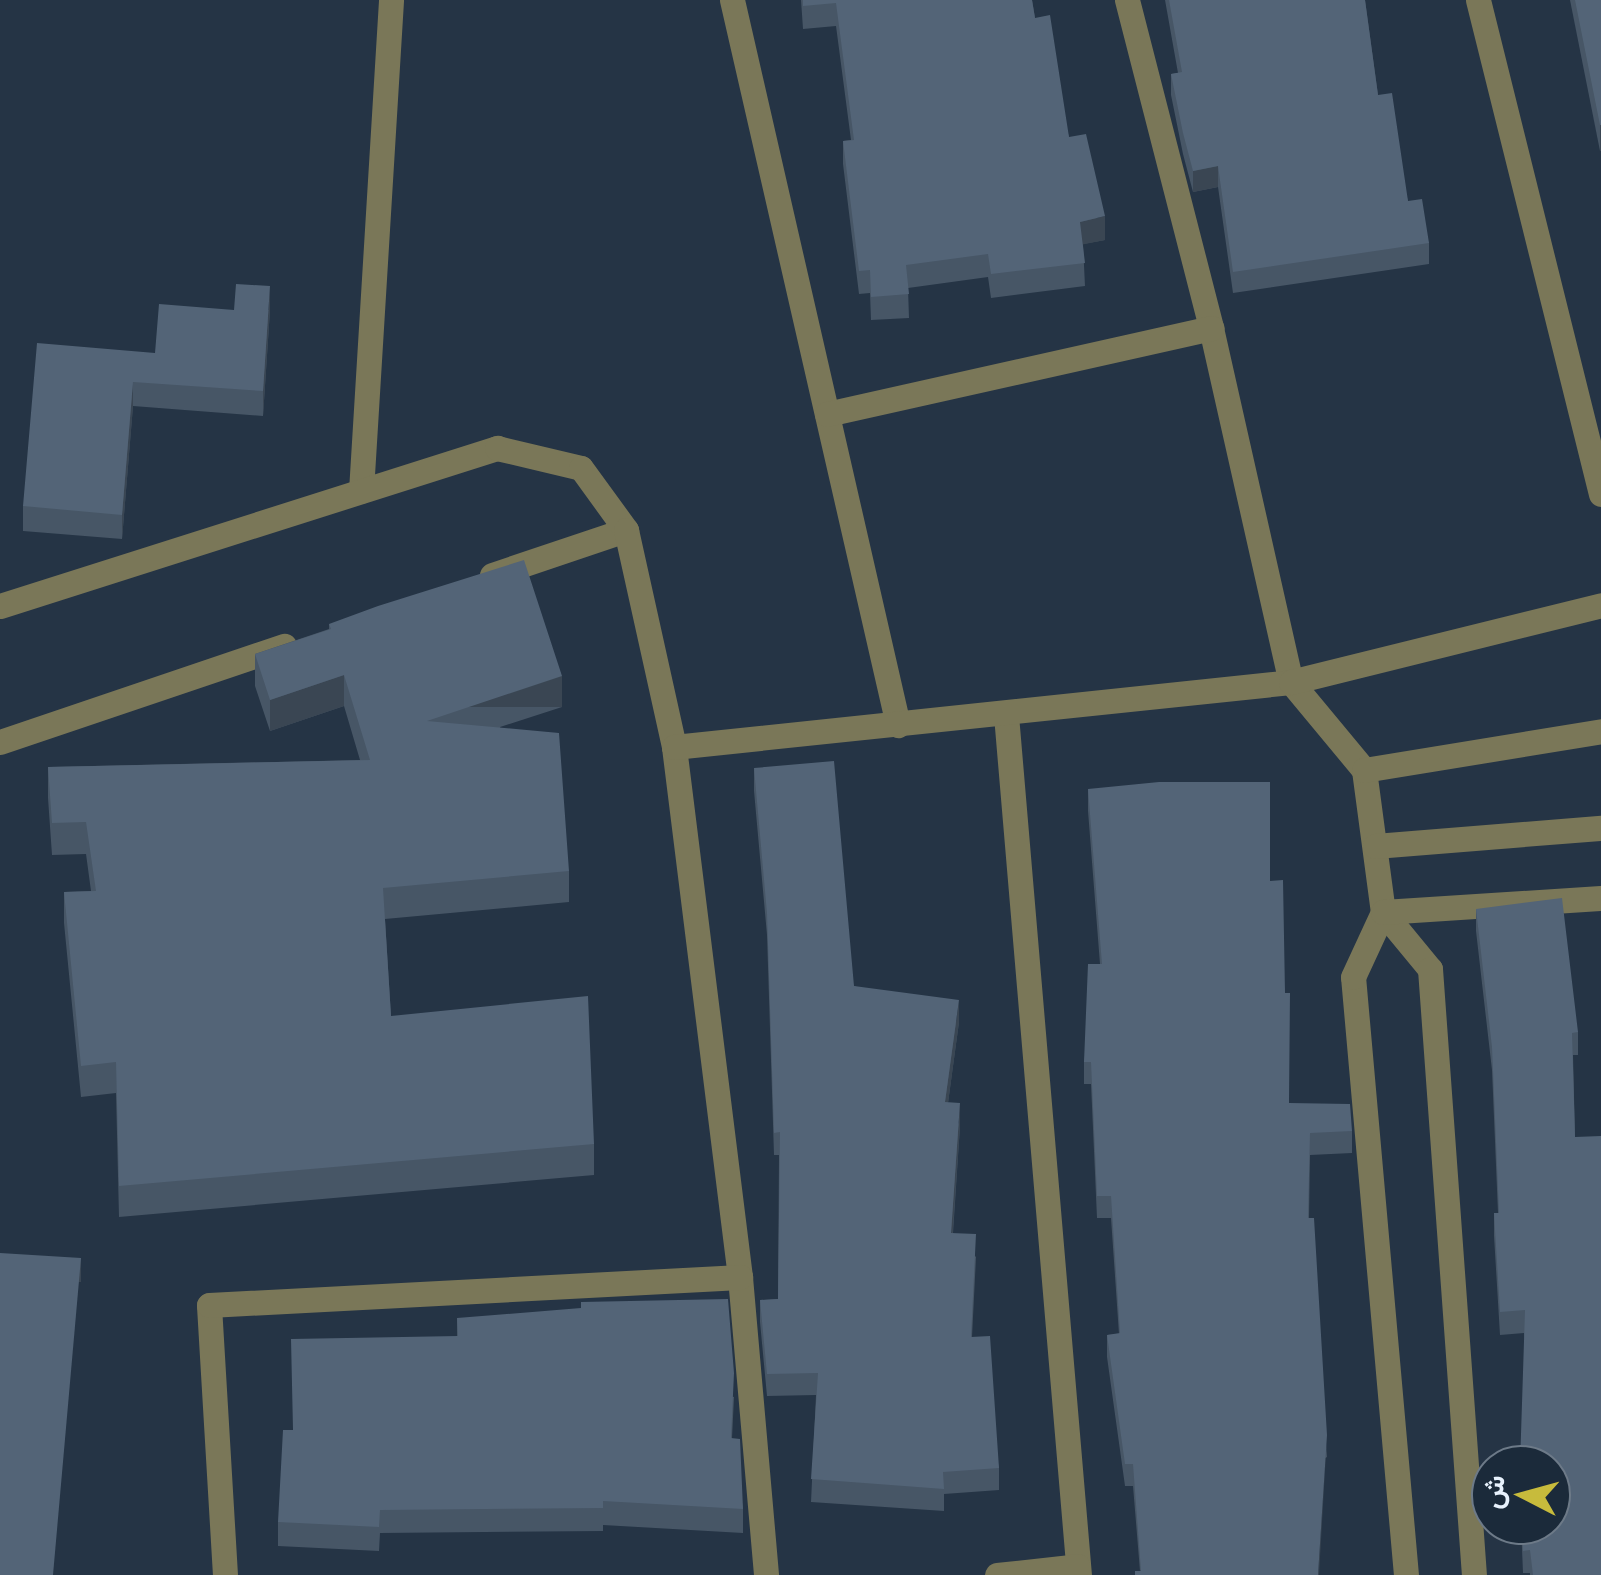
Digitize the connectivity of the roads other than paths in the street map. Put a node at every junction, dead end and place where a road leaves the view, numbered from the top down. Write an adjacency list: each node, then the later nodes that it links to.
1 (391, 0): 8 (street)
2 (732, 0): 6 (street)
3 (1127, 0): 5 (street)
4 (1478, 0): 7 (street)
5 (1211, 328): 6 (street); 14 (street)
6 (826, 414): 16 (street)
7 (1600, 482)
8 (361, 491): 9 (street); 12 (street)
9 (626, 530): 10 (street); 19 (street)
10 (460, 586)
11 (1601, 605): 14 (street)
12 (0, 606)
13 (313, 636): 18 (street)
14 (1291, 682): 15 (street); 20 (street)
15 (1006, 715): 16 (street); 26 (street)
16 (898, 725): 19 (street)
17 (1601, 731): 20 (street)
18 (0, 742)
19 (674, 747): 25 (street)
20 (1364, 770): 22 (street)
21 (1601, 828): 22 (street)
22 (1375, 846): 24 (street)
23 (1601, 898): 24 (street)
24 (1383, 912): 30 (street); 31 (street)
25 (740, 1276): 27 (street); 28 (street)
26 (1078, 1570): 29 (street)
27 (225, 1575)
28 (766, 1575)
29 (997, 1575)
30 (1406, 1575)
31 (1474, 1575)

